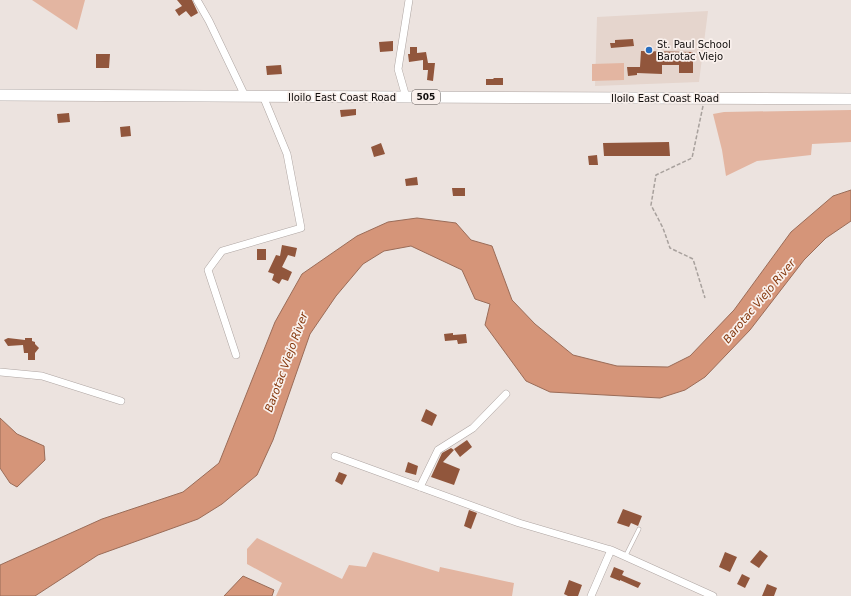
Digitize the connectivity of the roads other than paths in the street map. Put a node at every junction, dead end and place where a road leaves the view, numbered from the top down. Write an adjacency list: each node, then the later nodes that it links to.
1 (197, 0): 4 (street)
2 (409, 0): 6 (street)
3 (0, 95): 4 (main road, Iloilo East Coast Road / 505)
4 (245, 96): 5 (main road, Iloilo East Coast Road / 505)
5 (263, 96): 6 (main road, Iloilo East Coast Road / 505); 8 (street)
6 (406, 97): 7 (main road, Iloilo East Coast Road / 505)
7 (851, 99)
8 (236, 355)
9 (0, 372): 11 (street)
10 (506, 394): 13 (street)
11 (121, 401)
12 (335, 456): 13 (street)
13 (420, 487): 15 (street)
14 (640, 529): 16 (lane)
15 (611, 550): 16 (street); 17 (street)
16 (625, 557): 18 (street)
17 (591, 596)
18 (713, 596)

